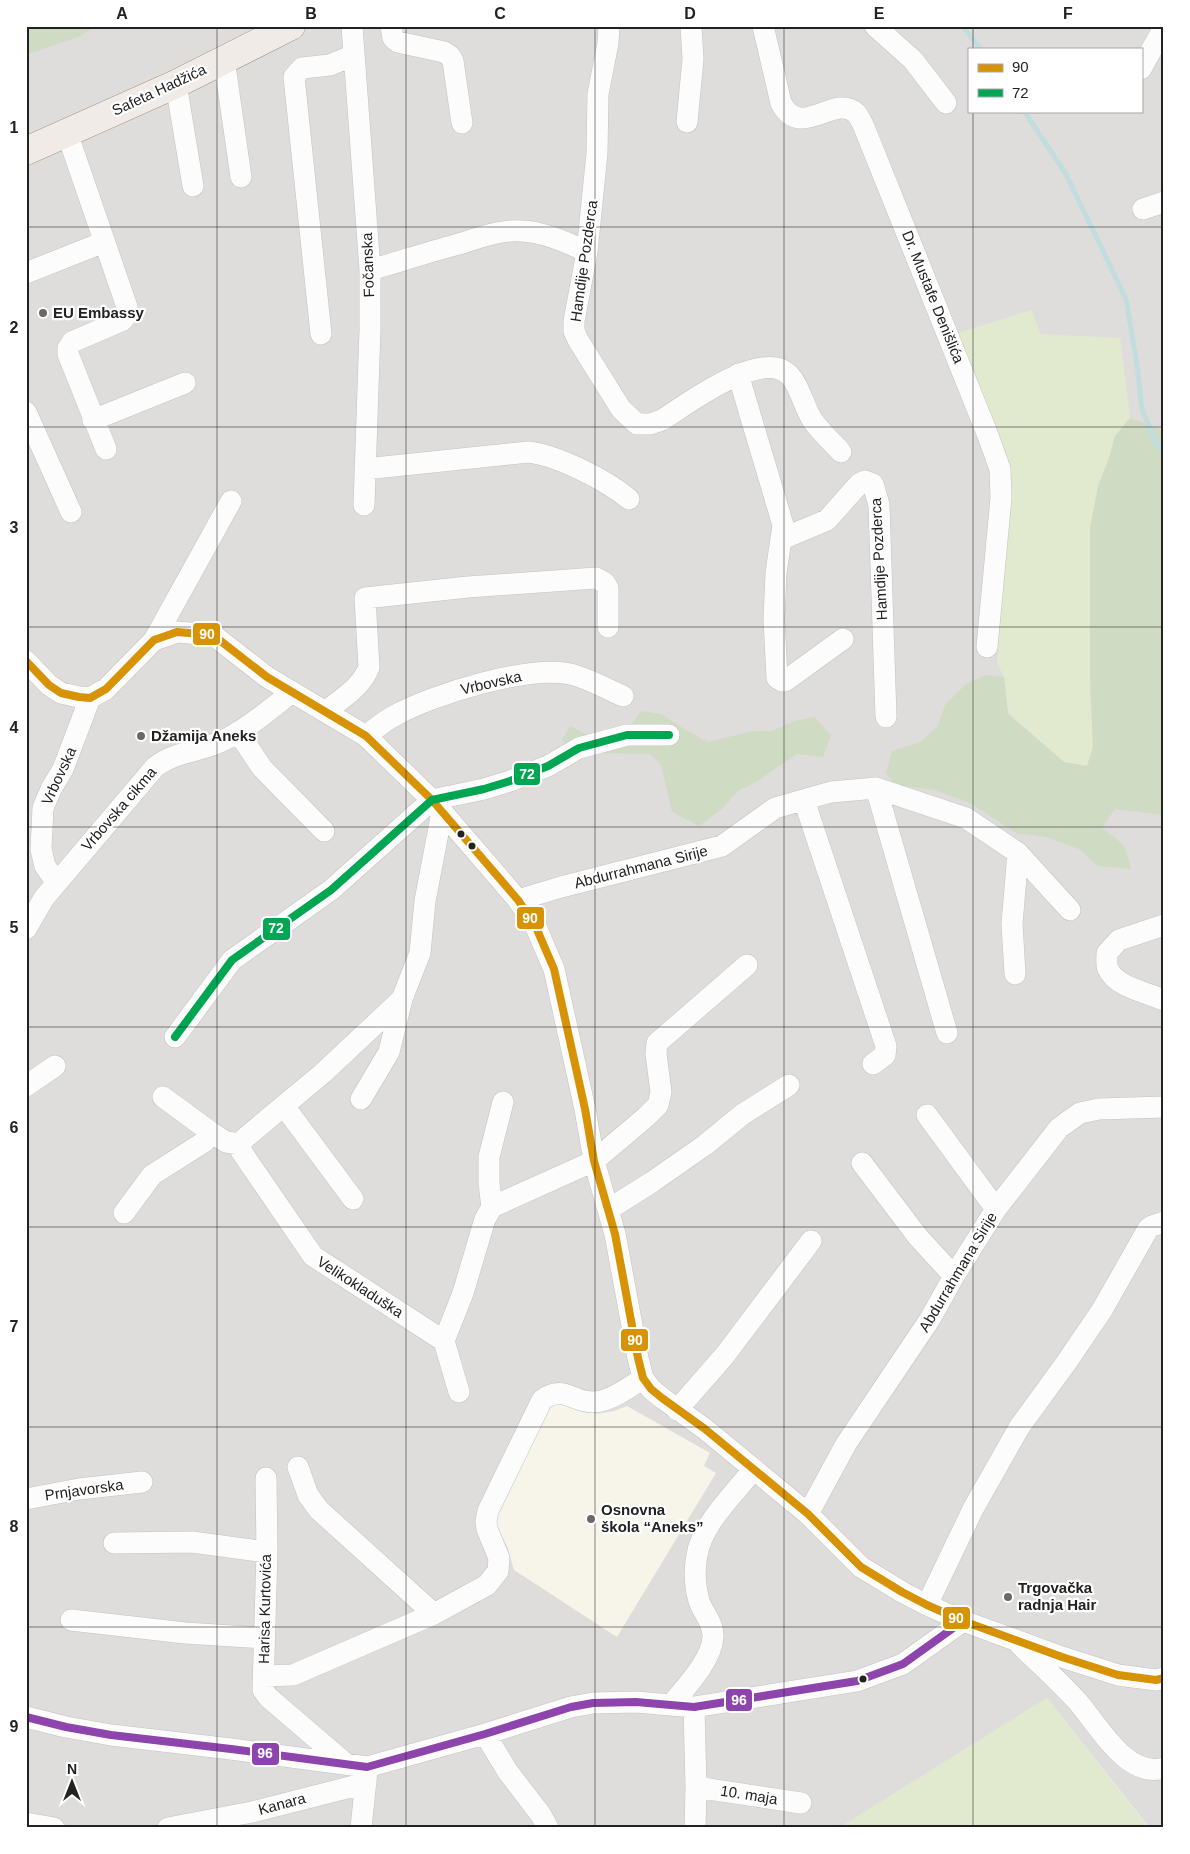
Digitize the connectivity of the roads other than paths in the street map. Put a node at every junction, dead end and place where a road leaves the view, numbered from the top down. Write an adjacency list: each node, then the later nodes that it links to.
1 (291, 26): 10 (main road, Safeta Hadžića)
2 (352, 26): 9 (street, Fočanska)
3 (391, 26): 15 (street)
4 (609, 26): 23 (street, Hamdije Pozderca)
5 (690, 26): 14 (street)
6 (763, 26): 42 (street, Dr. Mustafe Denišlića)
7 (875, 26): 13 (street)
8 (1164, 27): 11 (street)
9 (354, 55): 24 (street, Fočanska); 26 (street)
10 (224, 59): 12 (main road, Safeta Hadžića); 18 (street)
11 (1142, 67)
12 (176, 84): 16 (main road, Safeta Hadžića); 19 (street)
13 (946, 103)
14 (687, 122)
15 (462, 123)
16 (67, 133): 17 (main road, Safeta Hadžića); 22 (street)
17 (26, 151)
18 (241, 176)
19 (193, 186)
20 (1164, 202): 21 (street)
21 (1143, 209)
22 (104, 242): 25 (street); 30 (street)
23 (587, 252): 24 (street); 27 (street, Hamdije Pozderca)
24 (370, 270): 33 (street, Fočanska)
25 (26, 273)
26 (321, 334)
27 (738, 374): 32 (street, Hamdije Pozderca); 38 (street)
28 (185, 383): 30 (street)
29 (26, 412): 37 (street)
30 (94, 420): 31 (street)
31 (106, 449)
32 (841, 452)
33 (365, 469): 34 (street); 36 (street, Fočanska)
34 (629, 499)
35 (231, 501): 41 (street)
36 (364, 505)
37 (71, 512)
38 (782, 539): 40 (street); 48 (street, Hamdije Pozderca)
39 (608, 627): 47 (street)
40 (843, 639)
41 (154, 640): 44 (street); 46 (street)
42 (987, 647)
43 (26, 661): 46 (street)
44 (291, 693): 47 (street); 49 (street, Vrbovska cikma)
45 (623, 696): 51 (street, Vrbovska)
46 (90, 698): 57 (street, Vrbovska)
47 (325, 712): 51 (street)
48 (886, 717)
49 (238, 732): 55 (street); 57 (street, Vrbovska cikma)
50 (669, 735): 54 (street)
51 (366, 736): 54 (street)
52 (876, 788): 53 (street, Abdurrahmana Sirije); 56 (street, Abdurrahmana Sirije); 66 (street)
53 (804, 800): 58 (street, Abdurrahmana Sirije); 68 (street)
54 (437, 806): 58 (street); 64 (street); 67 (street)
55 (324, 831)
56 (1018, 853): 59 (street, Abdurrahmana Sirije); 63 (street)
57 (57, 882): 61 (street, Vrbovska cikma)
58 (518, 900): 80 (street)
59 (1070, 910)
60 (1164, 925): 65 (street)
61 (26, 929)
62 (748, 965): 80 (street)
63 (1014, 974)
64 (402, 999): 73 (street); 75 (street)
65 (1164, 1000)
66 (947, 1033)
67 (175, 1037)
68 (873, 1064)
69 (55, 1066): 71 (street)
70 (789, 1085): 84 (street)
71 (26, 1086)
72 (163, 1097): 78 (street)
73 (361, 1099)
74 (503, 1102): 83 (street)
75 (284, 1106): 79 (street); 82 (street)
76 (1164, 1107): 85 (street, Abdurrahmana Sirije)
77 (927, 1115): 85 (street)
78 (212, 1133): 79 (street); 86 (street)
79 (241, 1144): 90 (street, Velikokladuška)
80 (594, 1161): 83 (street); 84 (street)
81 (862, 1163): 89 (street)
82 (353, 1199)
83 (492, 1207): 90 (street)
84 (609, 1209): 91 (street)
85 (996, 1209): 89 (street, Abdurrahmana Sirije)
86 (124, 1213)
87 (1164, 1222): 102 (street)
88 (811, 1240): 93 (street)
89 (954, 1276): 99 (street, Abdurrahmana Sirije)
90 (444, 1341): 92 (street)
91 (643, 1378): 93 (street); 103 (street, Harisa Kurtovića)
92 (458, 1392)
93 (677, 1410): 95 (street)
94 (298, 1467): 103 (street)
95 (754, 1470): 99 (street); 110 (street)
96 (266, 1478): 101 (street, Harisa Kurtovića)
97 (142, 1482): 98 (street, Prnjavorska)
98 (26, 1499)
99 (808, 1514): 102 (street)
100 (114, 1543): 101 (street)
101 (266, 1552): 106 (street, Harisa Kurtovića)
102 (926, 1606): 105 (street)
103 (434, 1614): 108 (street, Harisa Kurtovića)
104 (71, 1620): 106 (street)
105 (963, 1621): 107 (street); 111 (street, Kanara)
106 (264, 1638): 108 (street, Harisa Kurtovića)
107 (1015, 1640): 109 (street); 115 (street)
108 (264, 1676): 114 (street)
109 (1164, 1678)
110 (671, 1705): 111 (street, Kanara); 113 (street, Kanara)
111 (694, 1707): 117 (street)
112 (26, 1717): 114 (street)
113 (485, 1734): 116 (street, Kanara); 123 (street)
114 (345, 1763): 116 (street)
115 (1164, 1768)
116 (367, 1775): 121 (street, Kanara); 122 (street)
117 (696, 1787): 118 (street, 10. maja); 124 (street)
118 (802, 1803)
119 (26, 1823): 120 (street)
120 (54, 1828)
121 (168, 1828)
122 (361, 1828)
123 (548, 1828)
124 (695, 1828)

